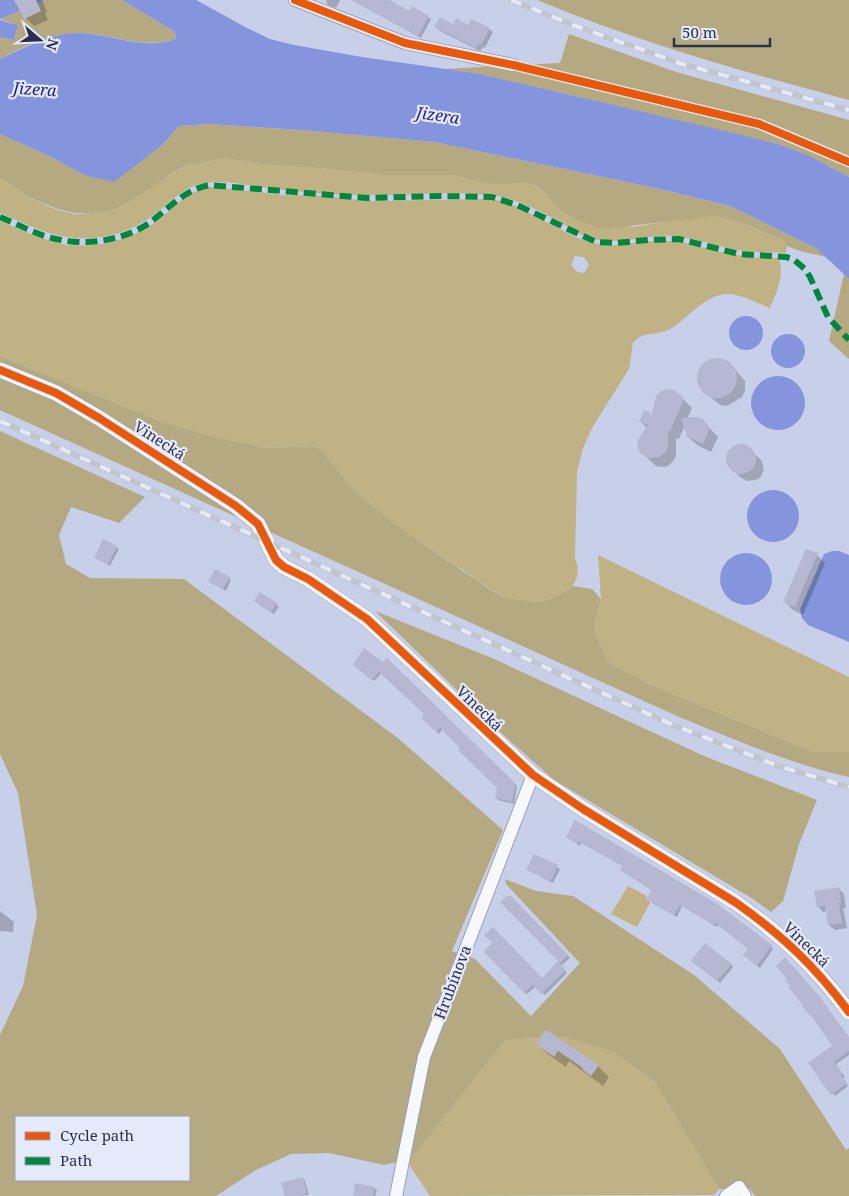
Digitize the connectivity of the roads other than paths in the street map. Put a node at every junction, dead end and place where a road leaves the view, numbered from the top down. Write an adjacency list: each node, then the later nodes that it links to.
1 (295, 0): 2 (street)
2 (513, 65)
3 (0, 370): 4 (street, Vinecká)
4 (533, 775): 5 (street, Vinecká); 7 (street, Hrubínova)
5 (849, 1012)
6 (742, 1192): 8 (street)
7 (396, 1196)
8 (726, 1196)

